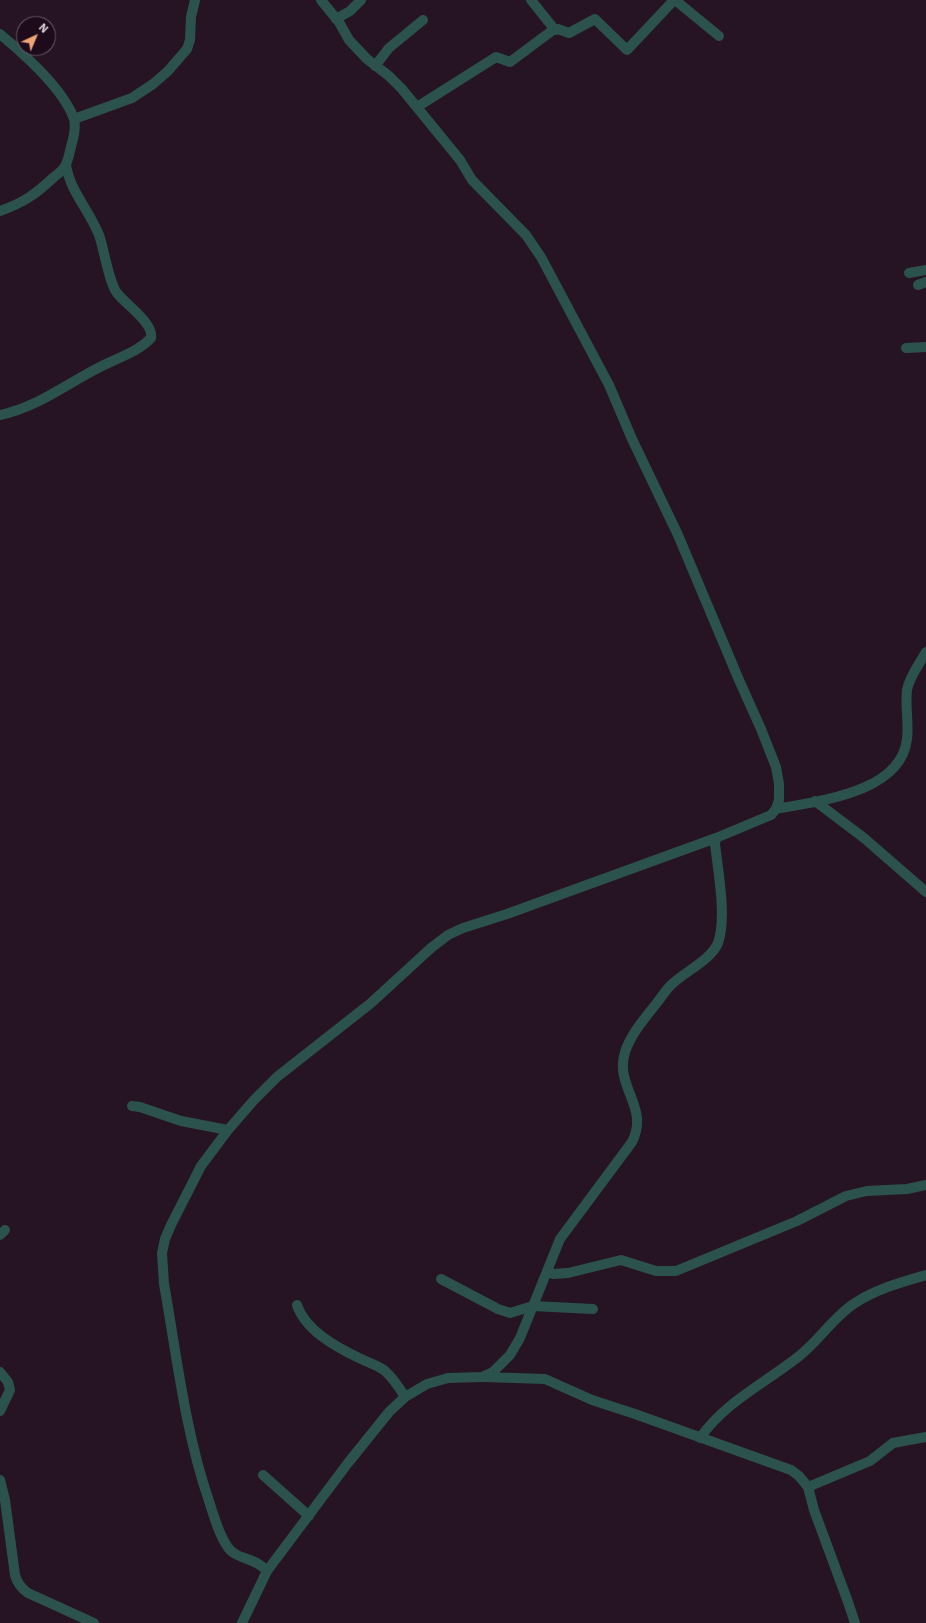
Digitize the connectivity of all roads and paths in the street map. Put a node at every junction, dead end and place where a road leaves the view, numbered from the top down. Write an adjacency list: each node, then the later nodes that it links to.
1 (196, 0): 13 (street)
2 (321, 0): 6 (street)
3 (361, 0): 6 (street)
4 (531, 0): 8 (street)
5 (674, 0): 8 (street); 10 (street)
6 (336, 19): 11 (street)
7 (423, 20): 11 (street)
8 (555, 30): 12 (street)
9 (0, 34): 13 (street)
10 (719, 36)
11 (375, 66): 12 (street)
12 (417, 107): 23 (street)
13 (74, 119): 14 (street)
14 (66, 165): 15 (street); 20 (street)
15 (0, 211)
16 (926, 270): 17 (street)
17 (909, 273)
18 (906, 348): 19 (street)
19 (926, 348)
20 (0, 415)
21 (926, 652): 22 (street)
22 (815, 802): 23 (street); 25 (street)
23 (776, 809): 24 (street)
24 (716, 838): 27 (street); 29 (street)
25 (926, 892)
26 (132, 1106): 27 (street)
27 (228, 1130): 45 (street)
28 (926, 1185): 29 (street)
29 (548, 1271): 33 (street)
30 (926, 1276): 40 (street)
31 (441, 1279): 33 (street)
32 (296, 1305): 37 (street)
33 (533, 1306): 34 (street); 36 (street)
34 (593, 1309)
35 (0, 1372): 38 (street)
36 (482, 1377): 37 (street); 40 (street)
37 (405, 1396): 44 (street)
38 (0, 1411)
39 (926, 1437): 43 (street)
40 (700, 1438): 43 (street)
41 (263, 1475): 44 (street)
42 (0, 1480): 46 (street)
43 (808, 1487): 48 (street)
44 (309, 1516): 45 (street)
45 (267, 1571): 47 (street)
46 (94, 1623)
47 (242, 1623)
48 (855, 1623)

